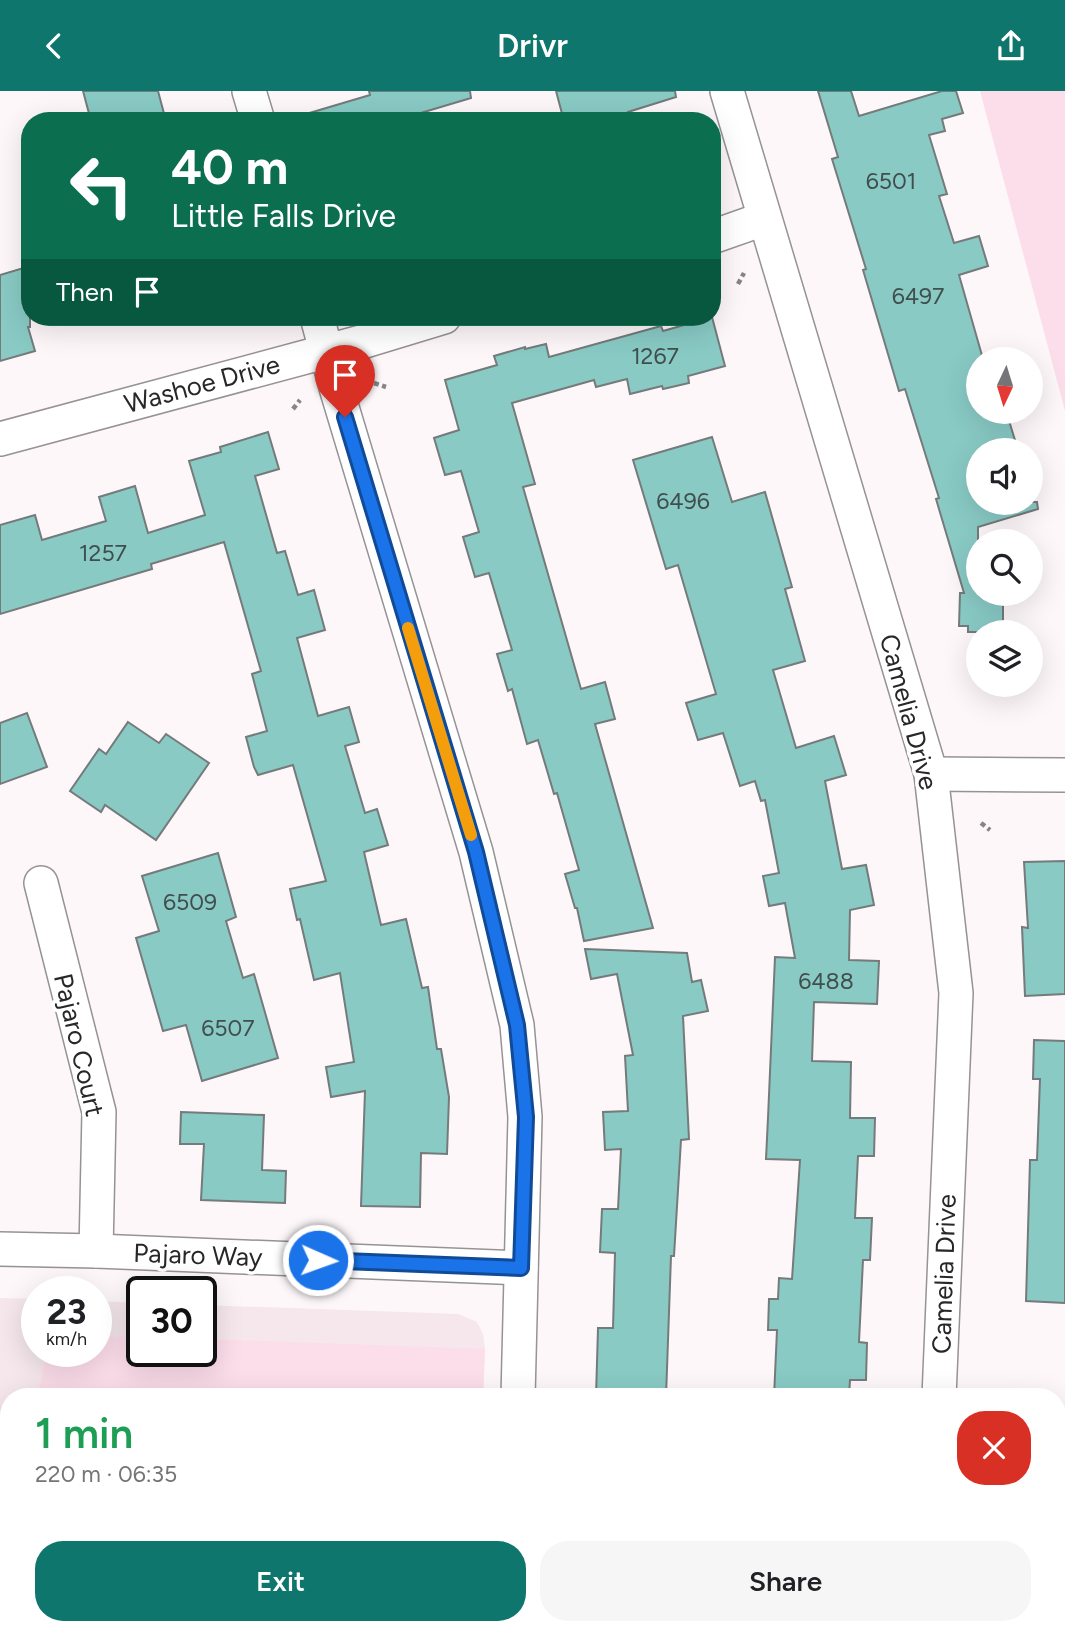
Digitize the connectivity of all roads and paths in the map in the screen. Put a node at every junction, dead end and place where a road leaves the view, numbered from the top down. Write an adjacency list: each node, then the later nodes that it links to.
1 (250, 91): 3 (street)
2 (727, 91): 4 (street, Camelia Drive)
3 (256, 112)
4 (763, 219): 5 (street); 16 (street, Camelia Drive)
5 (721, 234)
6 (744, 273): 7 (path)
7 (738, 284)
8 (319, 326): 10 (street)
9 (413, 326): 10 (street, Washoe Drive)
10 (326, 351): 15 (street, Washoe Drive); 23 (street)
11 (374, 383): 12 (path)
12 (386, 387)
13 (300, 400): 14 (path)
14 (293, 409)
15 (0, 439)
16 (930, 774): 17 (street); 25 (street, Camelia Drive)
17 (1065, 775)
18 (981, 823): 19 (path)
19 (990, 830)
20 (41, 883): 22 (street, Pajaro Court)
21 (0, 1249): 22 (street, Pajaro Way)
22 (96, 1251): 23 (street, Pajaro Way)
23 (521, 1268): 24 (street)
24 (518, 1388)
25 (939, 1388)

